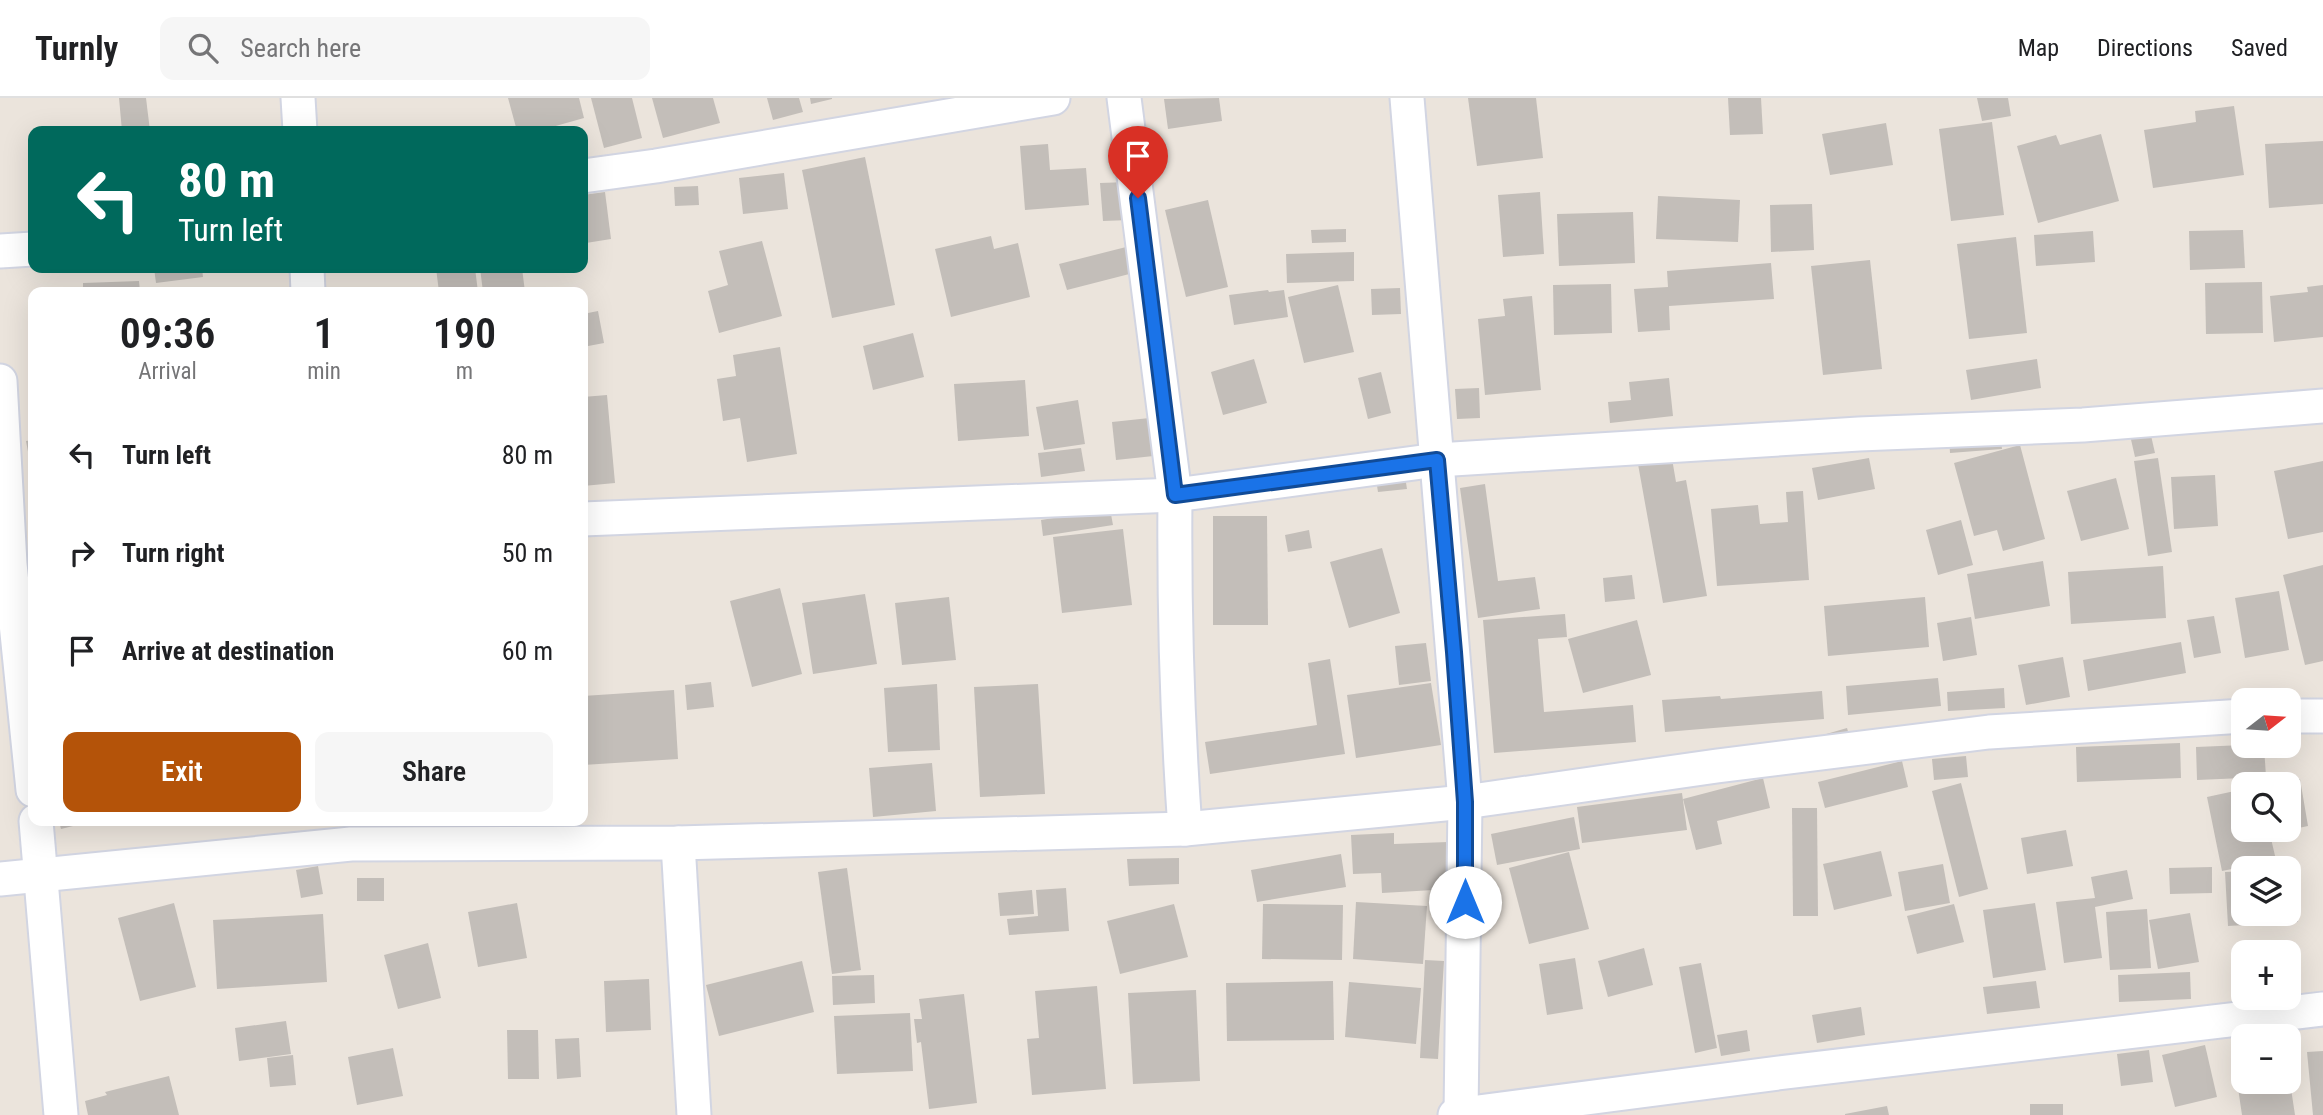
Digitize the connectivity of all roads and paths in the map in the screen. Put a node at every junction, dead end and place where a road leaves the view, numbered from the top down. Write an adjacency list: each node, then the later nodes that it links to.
1 (298, 98): 5 (street)
2 (1053, 98): 6 (street)
3 (1124, 98): 12 (street)
4 (1408, 98): 11 (street)
5 (300, 126)
6 (588, 175)
7 (28, 249): 8 (street)
8 (0, 251)
9 (0, 381): 14 (street)
10 (2323, 406): 11 (street)
11 (1437, 460): 12 (street); 19 (street)
12 (1175, 495): 13 (street); 21 (street)
13 (588, 519)
14 (14, 564): 18 (street)
15 (2301, 716): 16 (street)
16 (2323, 716)
17 (2231, 717): 19 (street)
18 (28, 731)
19 (1465, 802): 21 (street); 30 (street)
20 (37, 826): 24 (street)
21 (1185, 830): 23 (street)
22 (350, 832): 23 (street); 24 (street)
23 (678, 843): 28 (street)
24 (42, 874): 25 (street); 27 (street)
25 (0, 879)
26 (2323, 1009): 30 (street)
27 (61, 1115)
28 (694, 1115)
29 (1455, 1115): 30 (street)
30 (1461, 1115)

